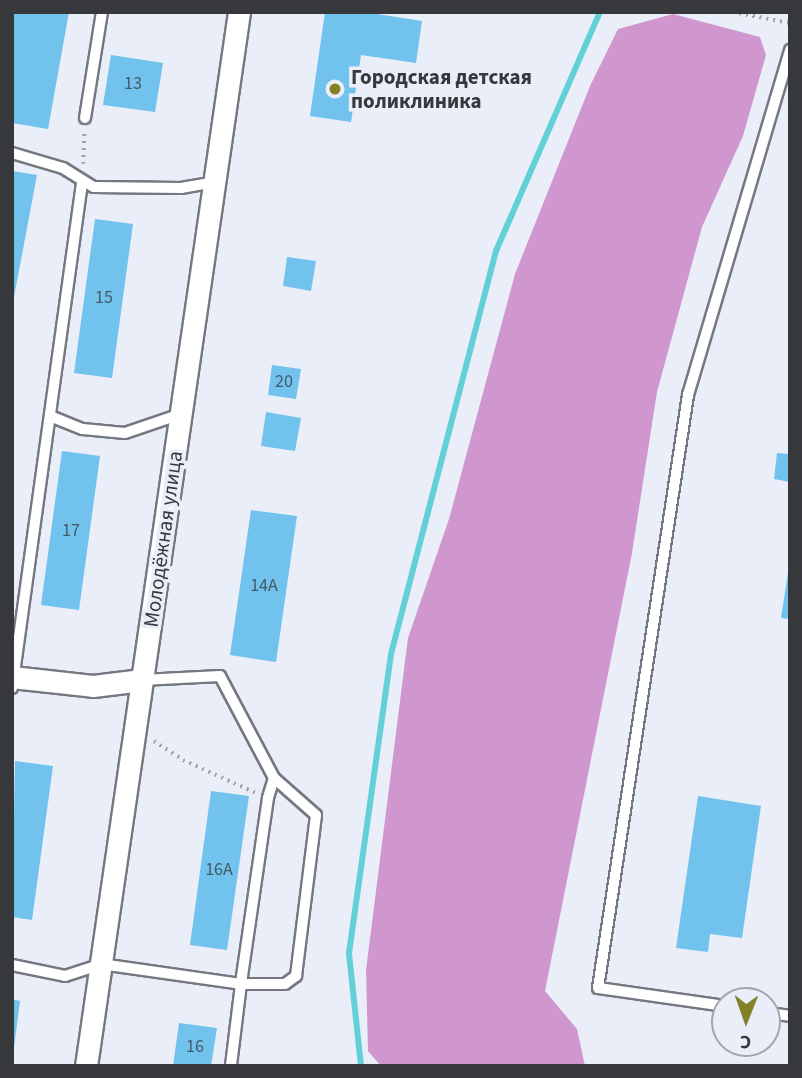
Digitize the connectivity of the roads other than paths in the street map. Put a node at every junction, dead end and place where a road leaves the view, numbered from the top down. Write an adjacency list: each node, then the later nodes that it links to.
1 (102, 12): 4 (lane)
2 (238, 12): 6 (street, Молодёжная улица)
3 (790, 50): 16 (lane)
4 (85, 118)
5 (12, 153): 7 (lane)
6 (214, 182): 7 (lane); 8 (street, Молодёжная улица)
7 (82, 183): 9 (lane)
8 (181, 414): 9 (lane); 11 (street, Молодёжная улица)
9 (50, 416): 10 (lane)
10 (13, 680): 11 (street)
11 (142, 680): 12 (lane); 13 (street, Молодёжная улица)
12 (274, 778): 15 (lane); 15 (lane)
13 (101, 964): 14 (lane); 15 (lane); 17 (street, Молодёжная улица)
14 (12, 965)
15 (241, 984): 18 (lane)
16 (711, 1004)
17 (86, 1066)
18 (231, 1066)

